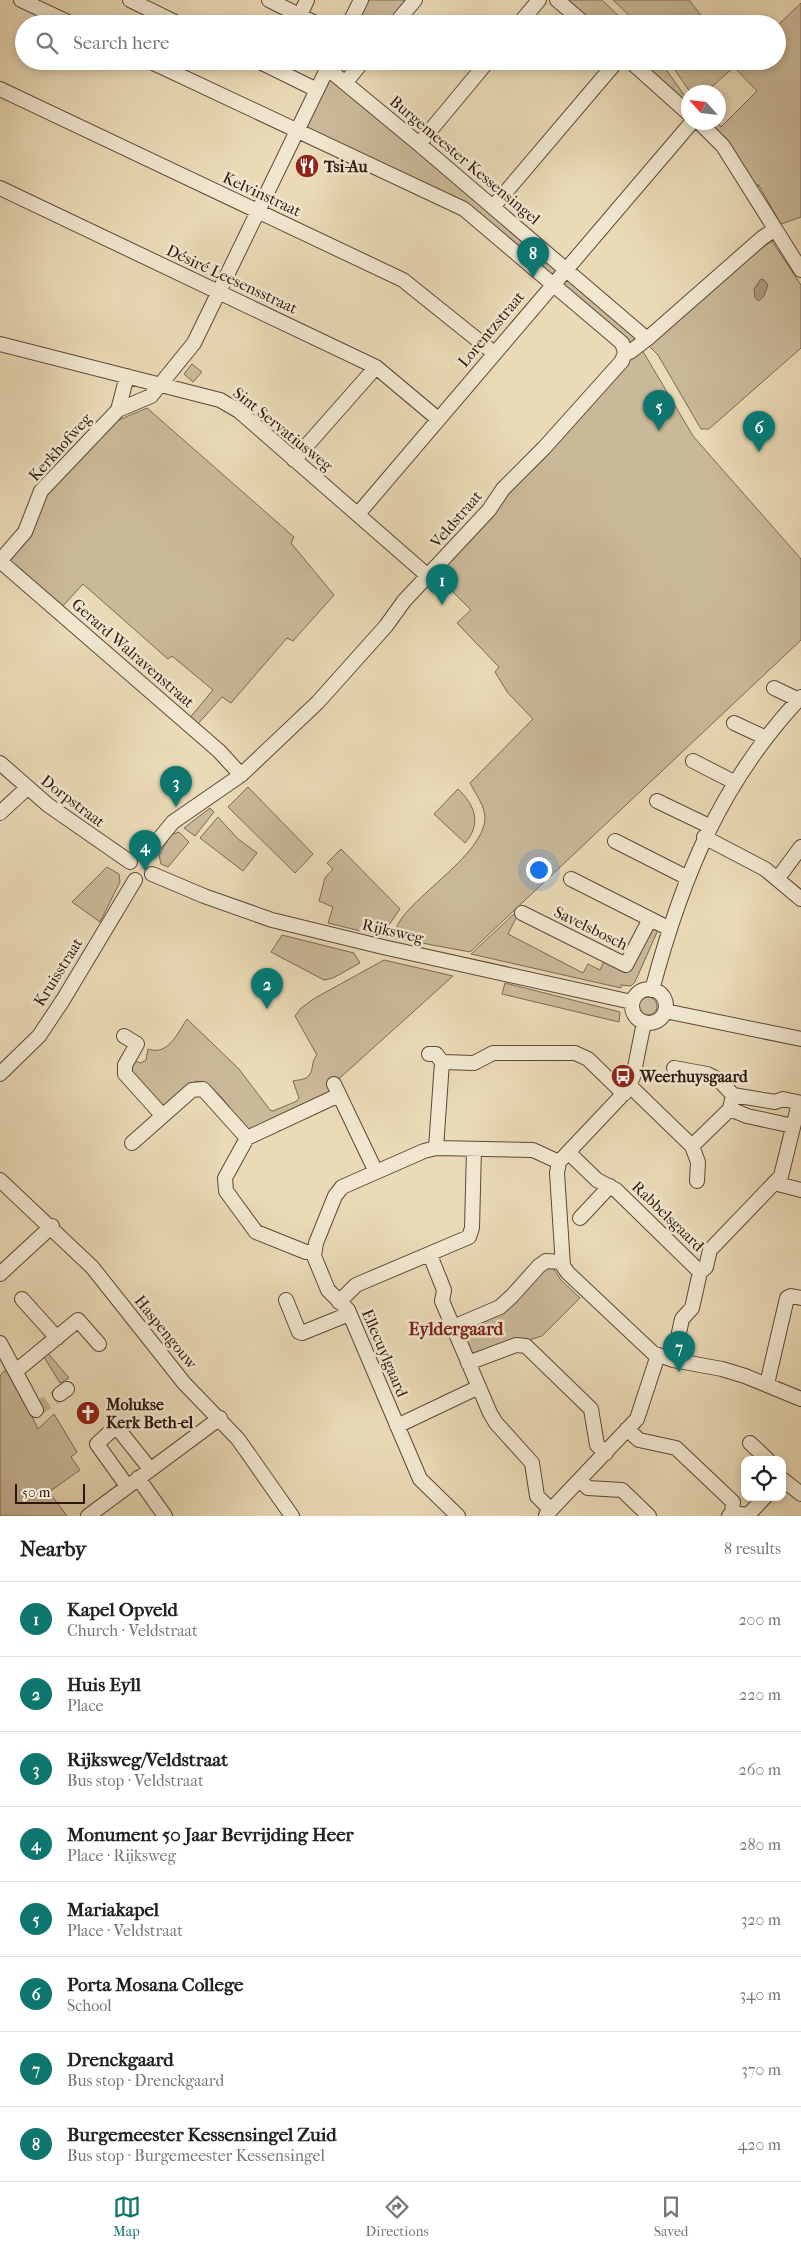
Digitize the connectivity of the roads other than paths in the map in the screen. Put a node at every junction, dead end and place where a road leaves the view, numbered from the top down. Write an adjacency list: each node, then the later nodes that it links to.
1 (21, 0): 9 (street)
2 (130, 0): 10 (street)
3 (269, 0): 11 (street)
4 (308, 0): 11 (street)
5 (361, 0): 12 (street)
6 (415, 0): 13 (street)
7 (539, 0): 14 (street)
8 (557, 0): 15 (street)
9 (54, 15)
10 (161, 15)
11 (300, 15)
12 (354, 15)
13 (402, 15)
14 (526, 15)
15 (575, 15)
16 (168, 70): 30 (street)
17 (276, 70): 26 (street)
18 (327, 70): 26 (street, Kerkhofweg)
19 (334, 70): 24 (street, Burgemeester Kessensingel)
20 (356, 70): 24 (street)
21 (481, 70): 31 (street)
22 (609, 70): 33 (street)
23 (640, 70): 27 (street)
24 (346, 82): 31 (street, Burgemeester Kessensingel)
25 (0, 89): 34 (street, Kelvinstraat)
26 (317, 90): 30 (street, Kerkhofweg)
27 (681, 107)
28 (685, 130): 36 (street, Lorentzstraat)
29 (707, 130): 35 (street)
30 (297, 131): 34 (street, Kerkhofweg); 38 (street)
31 (419, 144): 33 (street, Burgemeester Kessensingel)
32 (0, 188): 39 (street, Désiré Leesensstraat)
33 (493, 207): 36 (street, Burgemeester Kessensingel)
34 (258, 212): 39 (street, Kerkhofweg); 43 (street, Kelvinstraat)
35 (774, 230): 37 (street); 40 (street, Veldstraat)
36 (565, 269): 38 (street, Lorentzstraat); 40 (street, Burgemeester Kessensingel)
37 (801, 270)
38 (553, 283): 42 (street); 43 (street, Lorentzstraat)
39 (218, 292): 44 (street, Désiré Leesensstraat); 46 (street, Kerkhofweg)
40 (647, 339): 42 (street, Veldstraat)
41 (0, 344): 45 (street, Sint Servatiusweg)
42 (625, 352): 52 (street, Veldstraat)
43 (494, 353): 48 (street, Lorentzstraat)
44 (376, 367): 48 (street, Désiré Leesensstraat); 49 (street)
45 (127, 376): 46 (street, Sint Servatiusweg); 47 (street, Kerkhofweg)
46 (161, 383): 47 (street, Kerkhofweg); 49 (street, Sint Servatiusweg)
47 (118, 410): 51 (street, Kerkhofweg)
48 (438, 419): 50 (street, Lorentzstraat)
49 (294, 460): 50 (street, Sint Servatiusweg)
50 (358, 514): 52 (street, Sint Servatiusweg)
51 (0, 561): 59 (street, Gerard Walravenstraat)
52 (428, 576): 59 (street, Veldstraat)
53 (774, 688): 54 (street)
54 (800, 699): 56 (street)
55 (734, 723): 56 (street)
56 (766, 738): 60 (street)
57 (694, 761): 60 (street)
58 (0, 762): 61 (street, Dorpstraat)
59 (241, 774): 67 (street, Veldstraat)
60 (734, 782): 64 (street)
61 (27, 788): 63 (street); 68 (street, Dorpstraat)
62 (657, 801): 64 (street)
63 (0, 813)
64 (707, 832): 70 (street); 71 (street)
65 (614, 841): 70 (street)
66 (801, 848): 71 (street)
67 (145, 856): 68 (street); 69 (street)
68 (130, 862): 73 (street)
69 (152, 874): 73 (street); 79 (street, Rijksweg)
70 (686, 877): 77 (street)
71 (778, 878): 74 (street)
72 (571, 879): 76 (street, Savelsbosch)
73 (135, 880): 87 (street, Kruisstraat)
74 (801, 899)
75 (522, 914): 76 (street, Savelsbosch)
76 (650, 920): 77 (street, Savelsbosch)
77 (668, 928): 78 (street)
78 (652, 990): 79 (street); 80 (street)
79 (632, 1002): 81 (street)
80 (665, 1011): 81 (street); 83 (street)
81 (644, 1022): 88 (street)
82 (124, 1036): 92 (street)
83 (801, 1039)
84 (430, 1054): 85 (street)
85 (442, 1062): 88 (street); 97 (street)
86 (674, 1068): 89 (street)
87 (0, 1074)
88 (627, 1090): 96 (street); 99 (street)
89 (734, 1095): 90 (street); 91 (street)
90 (800, 1103): 93 (street)
91 (730, 1109): 93 (street); 96 (street)
92 (162, 1115): 94 (street); 95 (street)
93 (793, 1126): 103 (street)
94 (247, 1138): 100 (street); 108 (street)
95 (132, 1143)
96 (692, 1146): 102 (street)
97 (436, 1148): 98 (street); 100 (street)
98 (474, 1149): 99 (street); 109 (street)
99 (564, 1157): 104 (street, Rabbelsgaard); 110 (street)
100 (376, 1172): 108 (street)
101 (0, 1180): 107 (street, Haspengouw)
102 (696, 1181)
103 (774, 1183): 105 (street); 111 (street)
104 (610, 1186): 106 (street, Rabbelsgaard); 111 (street, Rabbelsgaard)
105 (801, 1190)
106 (580, 1218)
107 (52, 1226): 112 (street); 130 (street, Haspengouw)
108 (314, 1252): 116 (street, Ellecuylgaard)
109 (430, 1255): 116 (street); 118 (street)
110 (561, 1262): 118 (street); 122 (street)
111 (700, 1272): 123 (street)
112 (0, 1274)
113 (801, 1298): 126 (street)
114 (22, 1299): 119 (street)
115 (286, 1300): 117 (street)
116 (340, 1302): 117 (street, Ellecuylgaard)
117 (349, 1314): 131 (street, Ellecuylgaard)
118 (453, 1327): 124 (street)
119 (57, 1338): 121 (street); 125 (street)
120 (0, 1343): 125 (street)
121 (98, 1344)
122 (658, 1356): 123 (street); 132 (street)
123 (673, 1360): 126 (street)
124 (468, 1363): 127 (street); 134 (street)
125 (16, 1371): 129 (street)
126 (767, 1384): 128 (street)
127 (479, 1387): 131 (street); 142 (street)
128 (798, 1397)
129 (36, 1410)
130 (220, 1418): 136 (street); 146 (street, Haspengouw)
131 (397, 1426): 147 (street, Ellecuylgaard)
132 (627, 1429): 134 (street); 143 (street)
133 (750, 1443): 135 (street)
134 (606, 1453): 137 (street)
135 (764, 1456)
136 (150, 1469): 138 (street); 138 (street)
137 (580, 1480): 142 (street); 148 (street)
138 (133, 1482): 144 (street); 145 (street)
139 (786, 1482): 140 (street)
140 (801, 1494)
141 (761, 1501): 143 (street)
142 (548, 1513)
143 (730, 1514)
144 (88, 1516)
145 (165, 1516)
146 (292, 1516)
147 (458, 1516)
148 (649, 1516)

